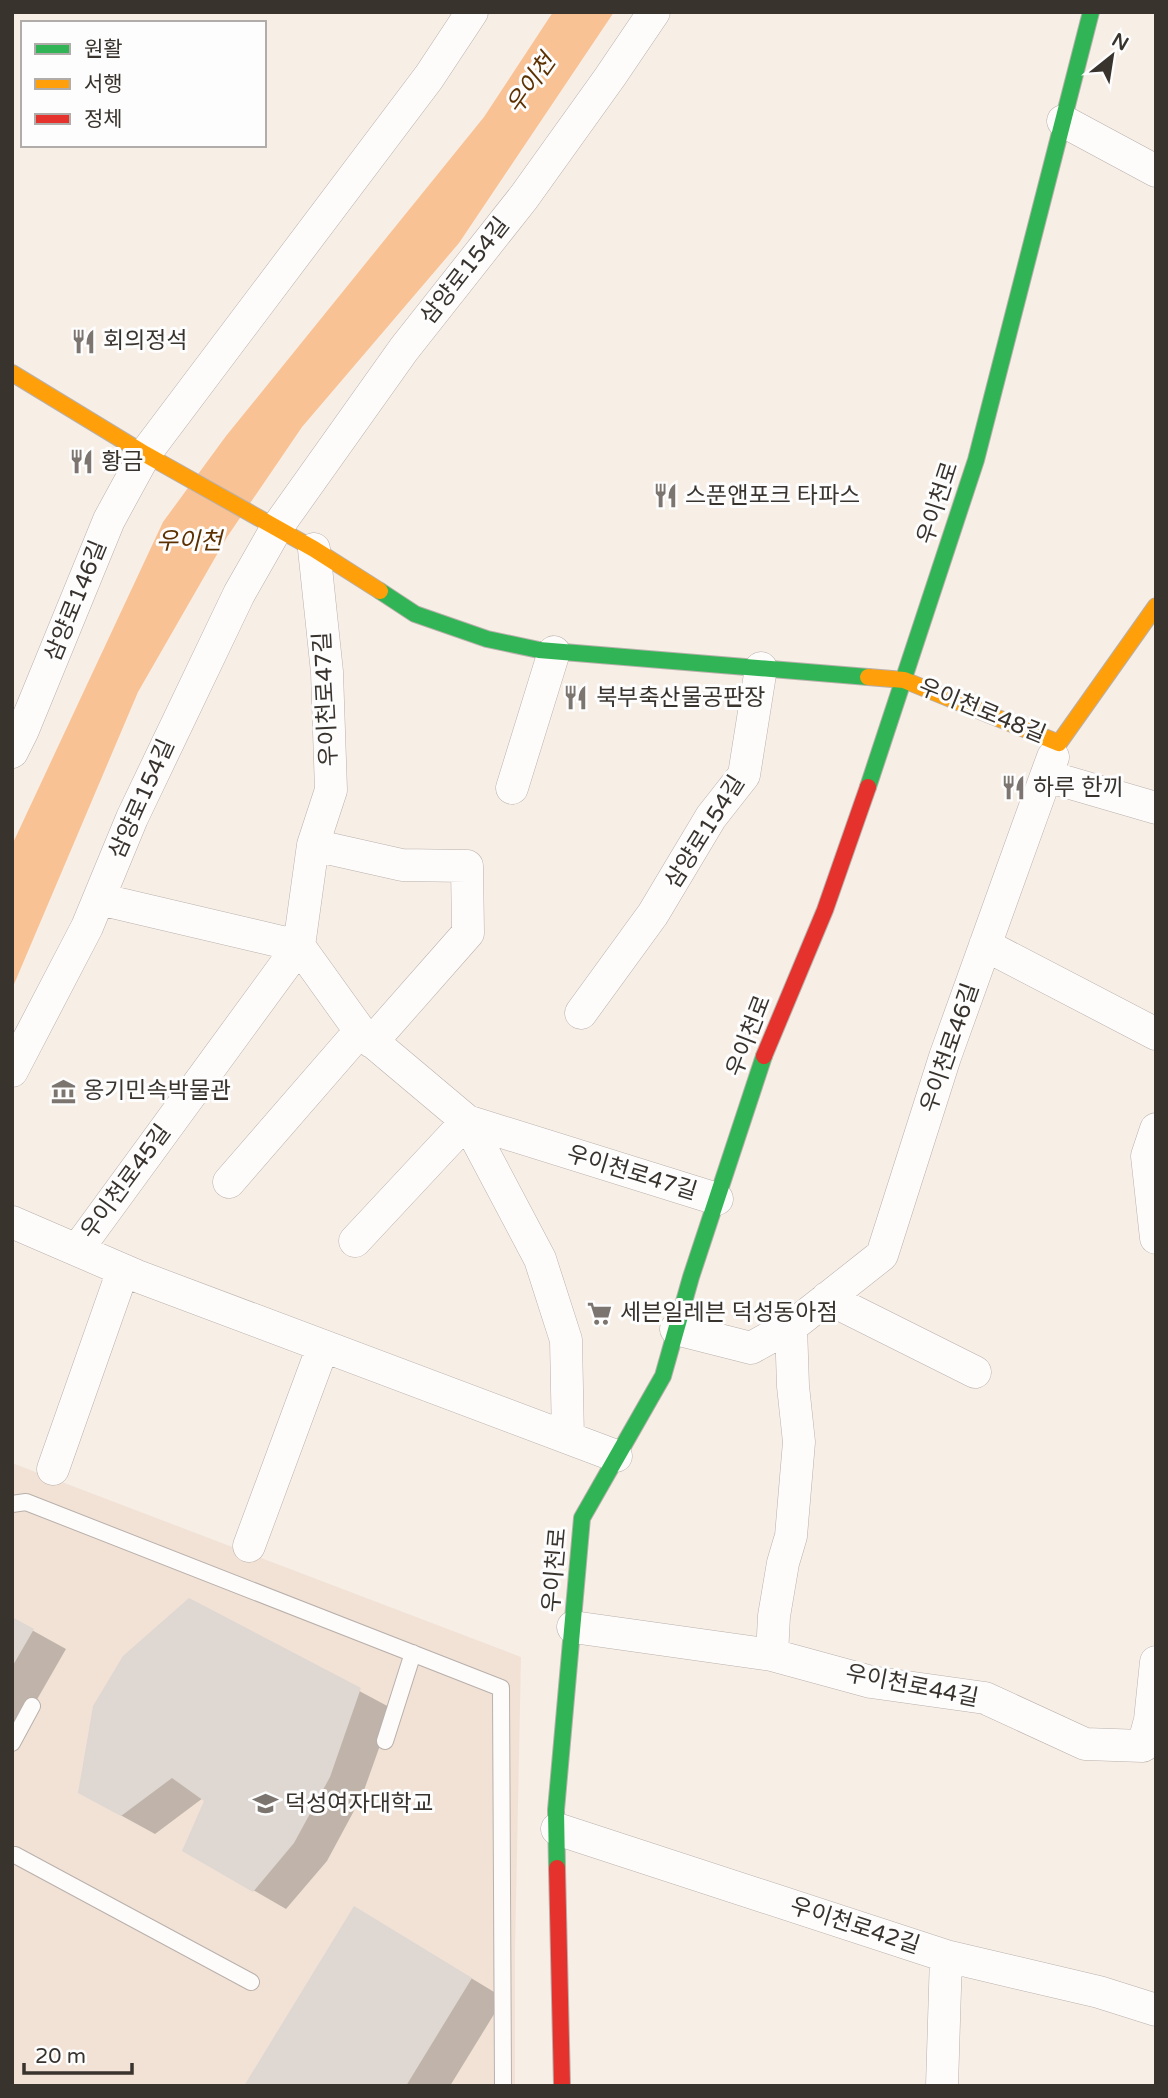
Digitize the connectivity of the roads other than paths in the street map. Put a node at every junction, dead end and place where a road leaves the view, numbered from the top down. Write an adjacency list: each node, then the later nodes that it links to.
1 (472, 12): 7 (street)
2 (654, 12): 8 (street, 삼양로154길)
3 (1091, 12): 4 (street, 우이천로)
4 (1063, 121): 5 (street); 13 (street, 우이천로)
5 (1156, 171)
6 (12, 373): 7 (street)
7 (145, 454): 8 (street); 15 (street, 삼양로146길)
8 (276, 529): 9 (street); 20 (street, 삼양로154길)
9 (314, 549): 11 (street); 19 (street, 우이천로47길)
10 (1154, 602): 14 (street, 우이천로48길)
11 (554, 652): 12 (street); 17 (street)
12 (761, 668): 13 (street); 23 (street, 삼양로154길)
13 (904, 680): 14 (street, 우이천로48길); 30 (street, 우이천로)
14 (1059, 743): 16 (street, 우이천로48길)
15 (12, 752)
16 (1046, 776): 18 (street, 우이천로48길); 21 (street, 우이천로46길)
17 (512, 788)
18 (1156, 808)
19 (313, 845): 22 (street, 우이천로47길); 25 (street)
20 (99, 899): 22 (street); 26 (street, 삼양로154길)
21 (985, 944): 24 (street); 36 (street, 우이천로46길)
22 (299, 946): 25 (street, 우이천로47길); 34 (street, 우이천로45길)
23 (581, 1013)
24 (1156, 1034)
25 (366, 1037): 27 (street, 우이천로47길); 29 (street)
26 (12, 1071)
27 (467, 1122): 30 (street, 우이천로47길); 33 (street); 41 (street)
28 (1156, 1129): 32 (street)
29 (229, 1182)
30 (717, 1199): 38 (street, 우이천로)
31 (12, 1222): 34 (street, 우이천로45길)
32 (1156, 1238)
33 (355, 1241)
34 (77, 1250): 35 (street, 우이천로45길)
35 (123, 1270): 39 (street, 우이천로45길); 43 (street)
36 (827, 1298): 37 (street, 우이천로46길); 40 (street)
37 (791, 1326): 38 (street, 우이천로46길); 48 (street)
38 (676, 1329): 42 (street, 우이천로)
39 (323, 1346): 41 (street, 우이천로45길); 45 (street)
40 (975, 1372)
41 (568, 1438): 42 (street, 우이천로45길)
42 (616, 1456): 46 (street, 우이천로)
43 (53, 1469)
44 (12, 1504): 47 (lane)
45 (249, 1546)
46 (573, 1627): 48 (street, 우이천로44길); 54 (street, 우이천로)
47 (413, 1653): 52 (lane); 59 (lane)
48 (772, 1655): 51 (street, 우이천로44길)
49 (1156, 1662): 51 (street, 우이천로44길)
50 (32, 1706): 53 (lane)
51 (1153, 1720)
52 (385, 1741)
53 (12, 1743)
54 (557, 1829): 56 (street, 우이천로42길); 60 (street, 우이천로)
55 (13, 1854): 57 (lane)
56 (946, 1956): 58 (street, 우이천로42길); 61 (street)
57 (251, 1982)
58 (1156, 2010)
59 (503, 2086)
60 (562, 2086)
61 (942, 2086)

